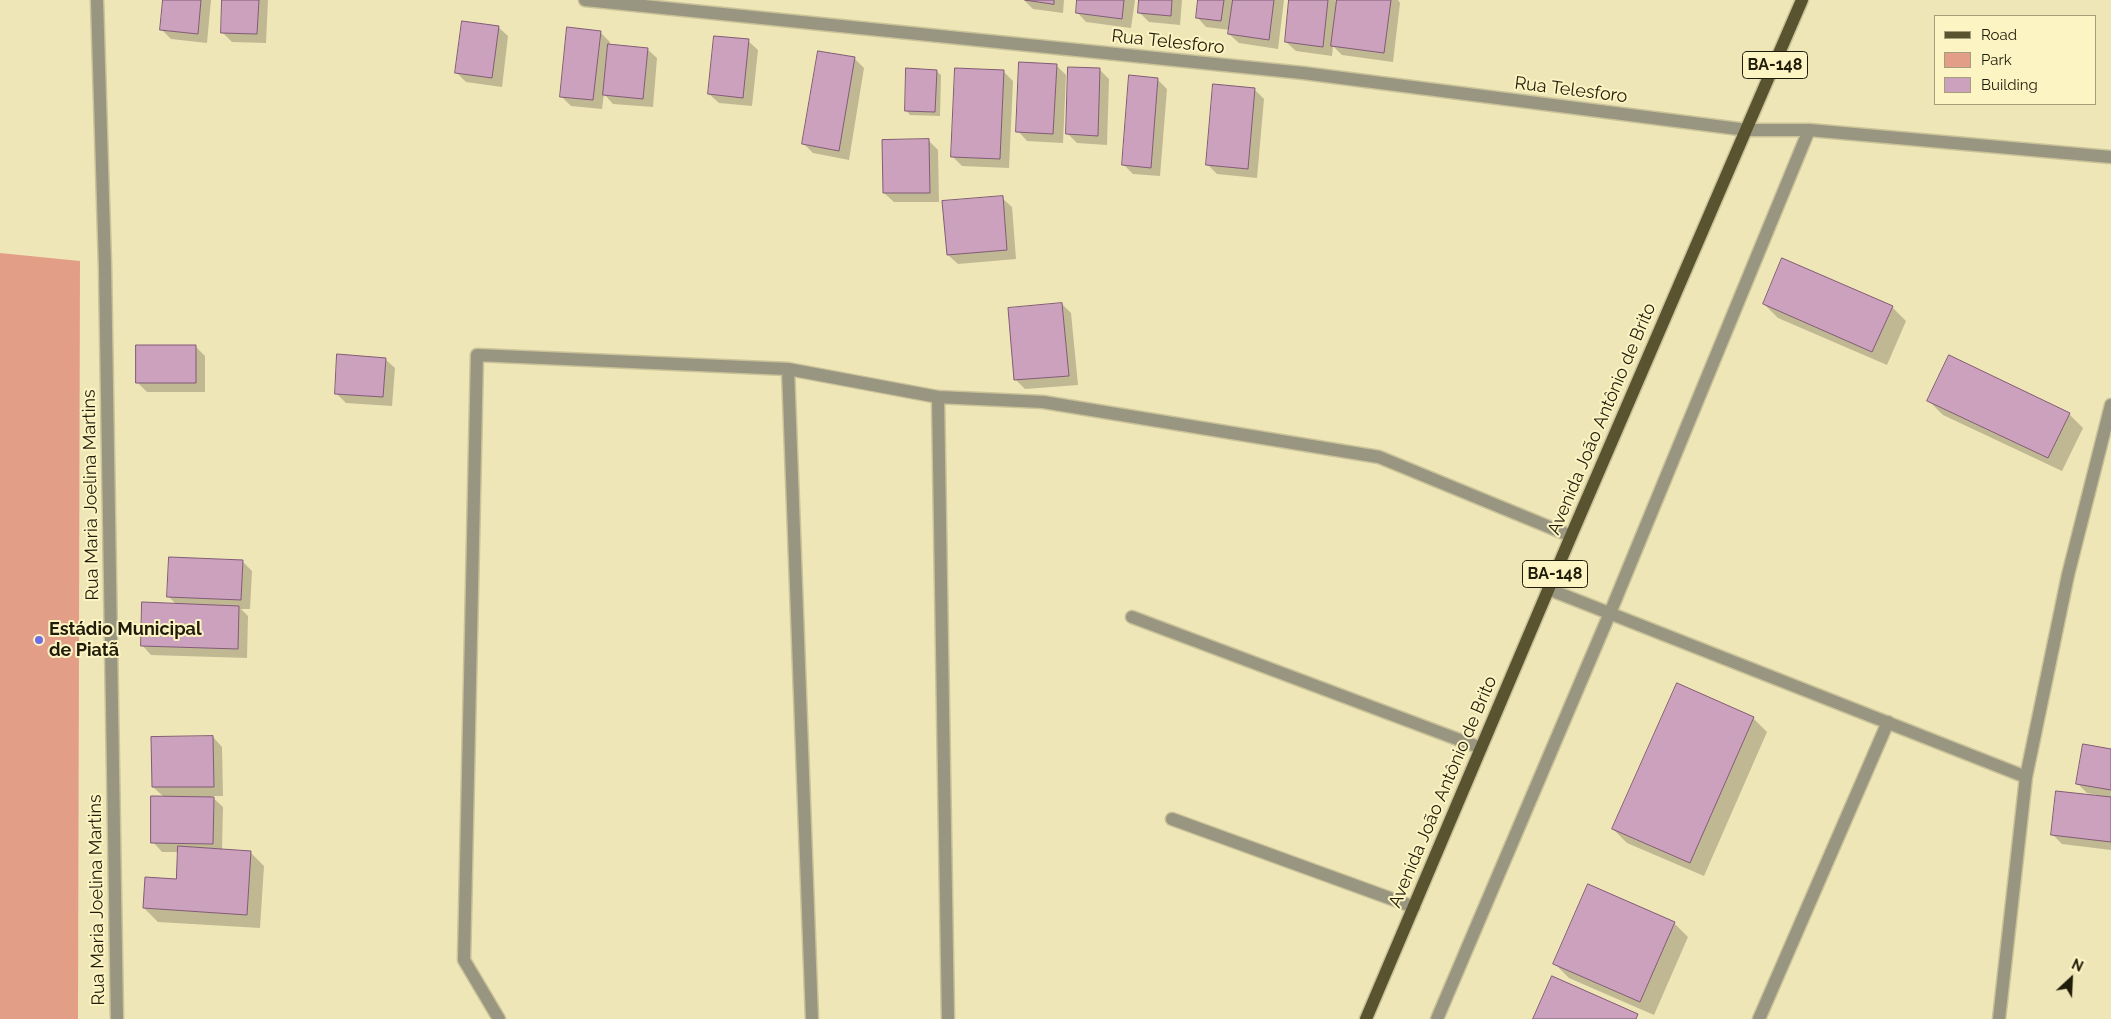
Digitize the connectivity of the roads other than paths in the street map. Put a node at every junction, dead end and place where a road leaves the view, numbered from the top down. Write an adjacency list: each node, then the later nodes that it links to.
1 (98, 0): 19 (street, Rua Maria Joelina Martins)
2 (585, 0): 4 (street, Rua Telesforo)
3 (1802, 0): 4 (main road, Avenida João Antônio de Brito / BA-148)
4 (1747, 130): 5 (street, Rua Telesforo); 10 (main road, Avenida João Antônio de Brito / BA-148)
5 (1809, 130): 6 (street, Rua Telesforo); 12 (street)
6 (2111, 157)
7 (788, 369): 8 (street); 20 (street); 21 (street)
8 (938, 397): 10 (street); 22 (street)
9 (2111, 405): 16 (street)
10 (1571, 536): 11 (main road, Avenida João Antônio de Brito / BA-148)
11 (1548, 589): 12 (street); 15 (main road, Avenida João Antônio de Brito / BA-148)
12 (1610, 613): 14 (street); 24 (street)
13 (1132, 618): 15 (street)
14 (1888, 722): 16 (street); 25 (street)
15 (1481, 748): 18 (main road, Avenida João Antônio de Brito / BA-148)
16 (2026, 777): 26 (street)
17 (1172, 819): 18 (street)
18 (1414, 907): 23 (main road, Avenida João Antônio de Brito / BA-148)
19 (117, 1019)
20 (498, 1019)
21 (812, 1019)
22 (948, 1019)
23 (1366, 1019)
24 (1437, 1019)
25 (1759, 1019)
26 (1998, 1019)

